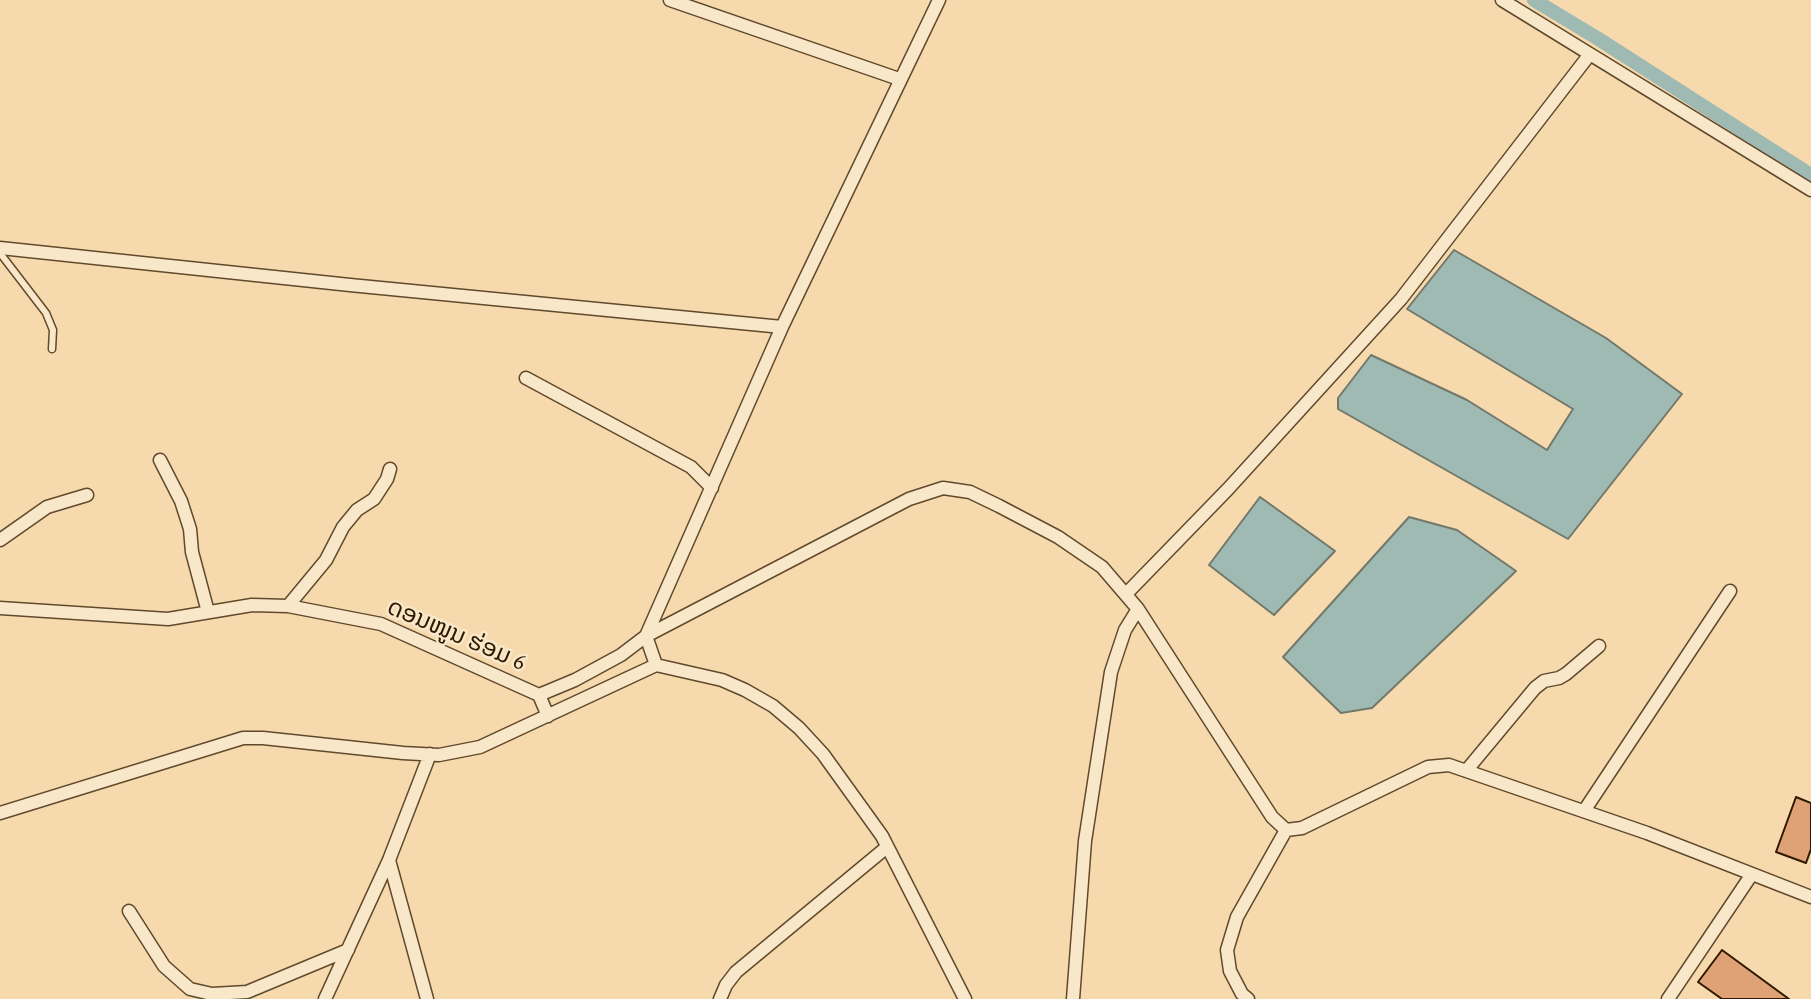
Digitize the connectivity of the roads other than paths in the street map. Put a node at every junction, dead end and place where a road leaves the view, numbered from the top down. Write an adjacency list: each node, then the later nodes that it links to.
1 (670, 0): 5 (street)
2 (939, 0): 5 (street)
3 (1502, 0): 4 (street)
4 (1590, 54): 6 (street); 17 (street)
5 (899, 79): 8 (street)
6 (1811, 190)
7 (0, 251): 8 (street); 9 (lane)
8 (782, 327): 13 (street)
9 (52, 349)
10 (526, 378): 13 (street)
11 (160, 460): 21 (street)
12 (390, 469): 18 (street)
13 (712, 488): 22 (street)
14 (87, 495): 15 (street)
15 (0, 541)
16 (1730, 591): 29 (street)
17 (1126, 594): 20 (street); 22 (street)
18 (288, 606): 21 (street, ດອນໜູນ ຮ່ອມ 6); 25 (street, ດອນໜູນ ຮ່ອມ 6)
19 (0, 608): 21 (street, ດອນໜູນ ຮ່ອມ 6)
20 (1138, 610): 31 (street); 42 (street)
21 (208, 612)
22 (646, 636): 24 (street); 25 (street)
23 (1599, 646): 28 (street)
24 (656, 665): 26 (street); 32 (street)
25 (539, 695): 26 (street, ດອນໜູນ ຮ່ອມ 6)
26 (548, 716): 27 (street)
27 (430, 754): 30 (street); 33 (street)
28 (1466, 771): 29 (street); 31 (street)
29 (1584, 811): 34 (street)
30 (0, 813)
31 (1286, 830): 43 (street)
32 (887, 846): 40 (street); 41 (street)
33 (389, 860): 37 (street); 39 (street)
34 (1752, 874): 35 (street); 44 (street)
35 (1811, 897)
36 (130, 911): 37 (street)
37 (348, 950): 38 (street)
38 (325, 999)
39 (427, 999)
40 (720, 999)
41 (965, 999)
42 (1073, 999)
43 (1248, 999)
44 (1668, 999)

